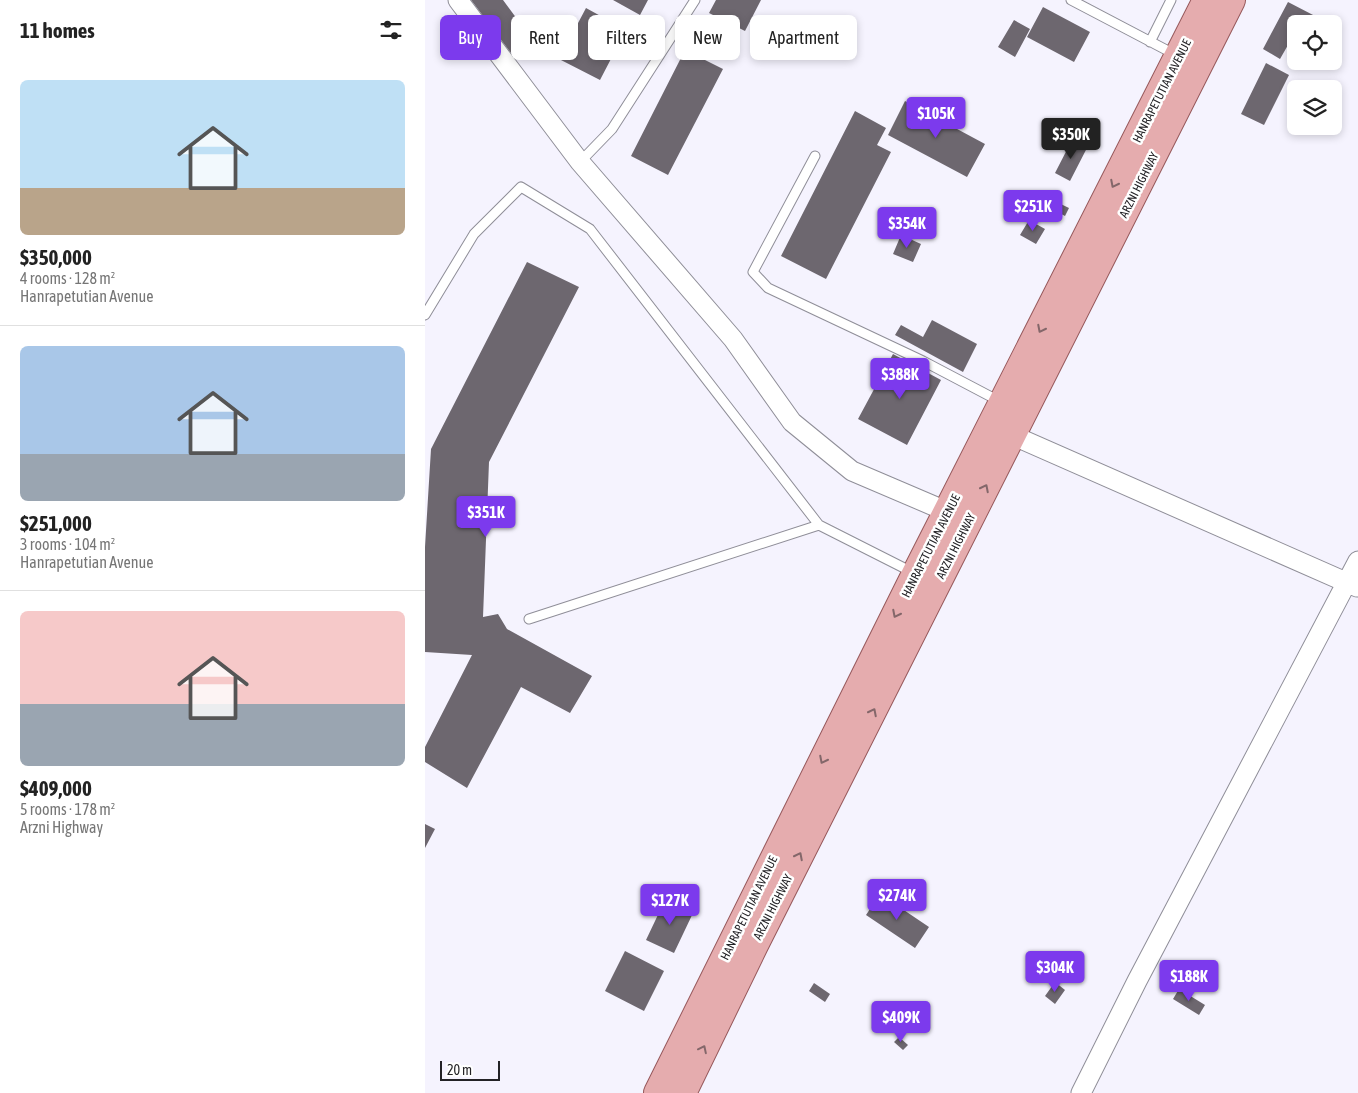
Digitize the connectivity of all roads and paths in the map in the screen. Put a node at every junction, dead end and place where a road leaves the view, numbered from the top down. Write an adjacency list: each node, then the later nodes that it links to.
1 (458, 0): 10 (street)
2 (695, 0): 10 (lane)
3 (1071, 0): 7 (lane)
4 (1171, 0): 7 (lane)
5 (1207, 0): 8 (main road, HANRAPETUTIAN AVENUE)
6 (1231, 0): 13 (main road, ARZNI HIGHWAY)
7 (1150, 42): 8 (lane)
8 (1179, 57): 12 (main road, HANRAPETUTIAN AVENUE, one-way to 12)
9 (815, 156): 12 (lane)
10 (580, 162): 14 (street)
11 (425, 315): 15 (lane)
12 (1003, 403): 14 (main road, HANRAPETUTIAN AVENUE)
13 (1012, 435): 18 (street); 21 (main road, ARZNI HIGHWAY, one-way to 13)
14 (948, 512): 17 (main road, HANRAPETUTIAN AVENUE)
15 (819, 526): 17 (lane); 19 (lane)
16 (1358, 560): 18 (street)
17 (916, 574): 20 (main road, HANRAPETUTIAN AVENUE, one-way to 20)
18 (1352, 585): 22 (street)
19 (529, 619)
20 (658, 1093)
21 (682, 1093)
22 (1081, 1093)

